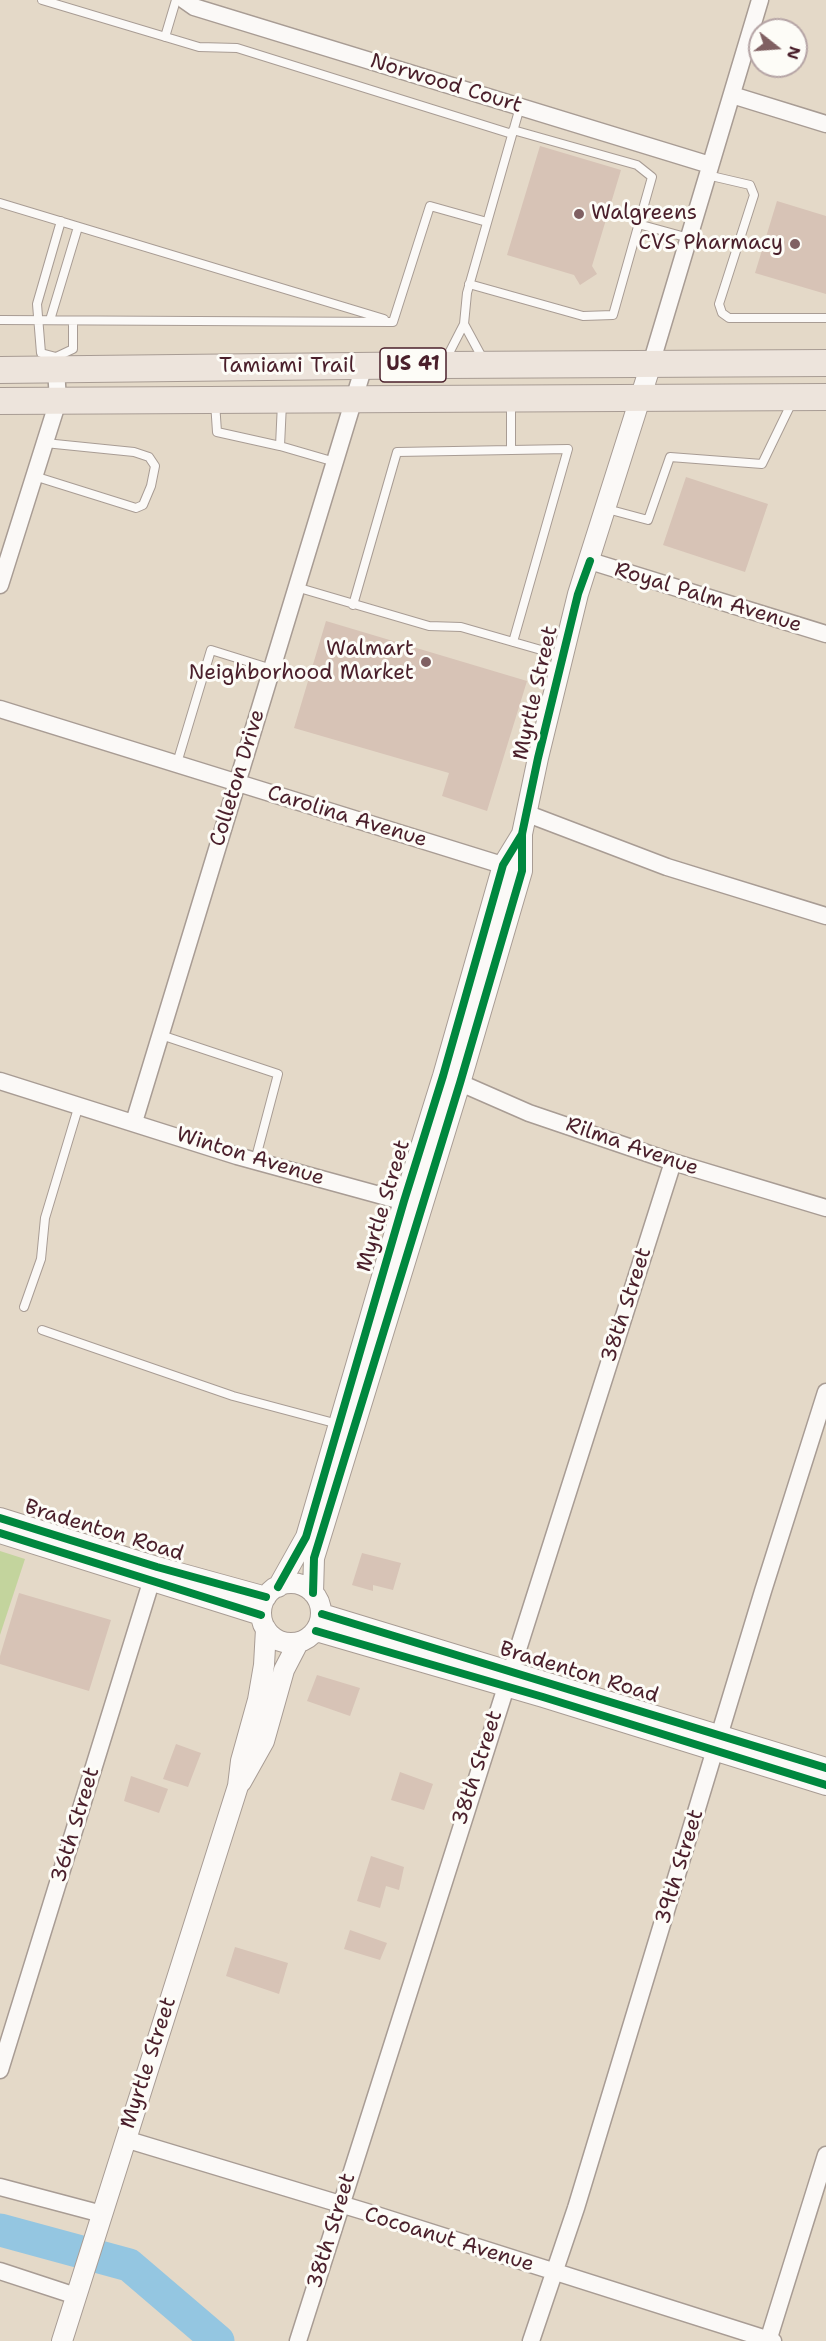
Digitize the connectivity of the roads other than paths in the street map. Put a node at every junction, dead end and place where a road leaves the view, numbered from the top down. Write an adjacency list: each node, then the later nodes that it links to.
1 (42, 0): 5 (lane)
2 (176, 0): 5 (lane)
3 (184, 0): 7 (street, Norwood Court)
4 (760, 0): 6 (street, Myrtle Street)
5 (165, 37): 9 (lane)
6 (732, 95): 8 (street); 10 (street, Myrtle Street)
7 (520, 107): 9 (lane); 10 (street, Norwood Court)
8 (826, 124)
9 (512, 132): 13 (lane); 14 (lane)
10 (709, 170): 16 (street, Myrtle Street); 18 (lane)
11 (0, 203): 12 (lane)
12 (61, 221): 15 (lane); 20 (lane)
13 (487, 222): 17 (lane); 23 (lane)
14 (638, 224): 16 (lane); 17 (lane)
15 (78, 227): 21 (lane); 23 (lane)
16 (688, 238): 27 (street, Myrtle Street)
17 (469, 284): 24 (lane)
18 (826, 318)
19 (0, 320): 20 (lane)
20 (40, 320): 21 (lane); 25 (lane)
21 (50, 320): 22 (lane)
22 (73, 321): 23 (lane); 25 (lane)
23 (393, 322)
24 (464, 324): 28 (lane); 29 (lane)
25 (56, 362): 30 (main road, Tamiami Trail / US 41); 31 (main road, Tamiami Trail / US 41); 40 (street)
26 (826, 363): 27 (main road, Tamiami Trail / US 41)
27 (651, 364): 29 (main road, Tamiami Trail / US 41); 35 (street, Myrtle Street)
28 (444, 365): 29 (main road, Tamiami Trail / US 41); 30 (main road, Tamiami Trail / US 41)
29 (486, 365)
30 (364, 366): 38 (street, Colleton Drive)
31 (0, 370)
32 (795, 397): 33 (main road, Tamiami Trail / US 41); 35 (main road, Tamiami Trail / US 41); 46 (lane)
33 (826, 397)
34 (511, 399): 35 (main road, Tamiami Trail / US 41); 38 (main road, Tamiami Trail / US 41); 43 (lane)
35 (640, 399): 46 (street, Myrtle Street)
36 (215, 400): 37 (main road, Tamiami Trail / US 41); 40 (main road, Tamiami Trail / US 41); 42 (lane)
37 (283, 400): 38 (main road, Tamiami Trail / US 41); 42 (lane)
38 (354, 400): 44 (street, Colleton Drive)
39 (0, 401): 40 (main road, Tamiami Trail / US 41)
40 (58, 401): 41 (street)
41 (45, 443): 45 (street); 45 (lane)
42 (280, 446): 44 (lane)
43 (511, 450): 50 (lane); 52 (lane)
44 (335, 462): 49 (street, Colleton Drive)
45 (34, 476): 48 (street)
46 (607, 509): 47 (street, Myrtle Street)
47 (590, 561): 51 (street, Royal Palm Avenue); 53 (street, Myrtle Street)
48 (0, 585)
49 (296, 587): 50 (lane); 54 (street, Colleton Drive)
50 (352, 605): 52 (lane)
51 (826, 634)
52 (513, 642): 53 (lane)
53 (563, 656): 58 (street, Myrtle Street)
54 (272, 669): 56 (lane); 57 (street, Colleton Drive)
55 (0, 709): 56 (street, Carolina Avenue)
56 (177, 763): 57 (street, Carolina Avenue)
57 (236, 782): 59 (street, Carolina Avenue); 61 (street, Colleton Drive)
58 (528, 814): 59 (street, Myrtle Street); 60 (street)
59 (512, 868): 62 (street, Myrtle Street)
60 (826, 916)
61 (161, 1035): 65 (street, Colleton Drive); 66 (lane)
62 (451, 1079): 67 (street, Rilma Avenue); 68 (street, Myrtle Street)
63 (0, 1081): 64 (street, Winton Avenue)
64 (79, 1105): 65 (street, Winton Avenue); 70 (lane)
65 (134, 1122): 66 (street, Winton Avenue)
66 (255, 1161): 68 (street, Winton Avenue)
67 (673, 1162): 69 (street, Rilma Avenue); 81 (street, 38th Street)
68 (412, 1204): 73 (street, Myrtle Street); 77 (street, Myrtle Street)
69 (826, 1208)
70 (24, 1307)
71 (42, 1330): 73 (lane)
72 (826, 1392): 82 (street, 39th Street)
73 (339, 1425): 78 (street, Myrtle Street)
74 (0, 1518): 78 (street, Bradenton Road)
75 (0, 1533): 76 (street, Bradenton Road)
76 (152, 1579): 78 (street, Bradenton Road); 86 (street, 36th Street)
77 (314, 1593): 78 (street, Bradenton Road); 79 (street)
78 (268, 1607): 80 (street, Bradenton Road); 85 (street, Myrtle Street)
79 (319, 1623): 80 (street); 81 (street, Bradenton Road)
80 (298, 1643): 85 (street, Myrtle Street)
81 (508, 1679): 82 (street, Bradenton Road); 90 (street, 38th Street)
82 (717, 1742): 83 (street, Bradenton Road); 84 (street, Bradenton Road); 93 (street, 39th Street)
83 (826, 1768)
84 (826, 1785)
85 (238, 1786): 87 (street, Myrtle Street)
86 (0, 2070)
87 (125, 2139): 90 (street, Cocoanut Avenue); 91 (street, Myrtle Street)
88 (826, 2155): 98 (street)
89 (0, 2187): 91 (street)
90 (340, 2205): 93 (street, Cocoanut Avenue); 96 (street, 38th Street)
91 (100, 2221): 94 (street, Myrtle Street)
92 (0, 2271): 94 (street)
93 (553, 2272): 97 (street, 39th Street); 98 (street, Cocoanut Avenue)
94 (79, 2288): 95 (street, Myrtle Street)
95 (62, 2341)
96 (298, 2341)
97 (531, 2341)
98 (770, 2341)

